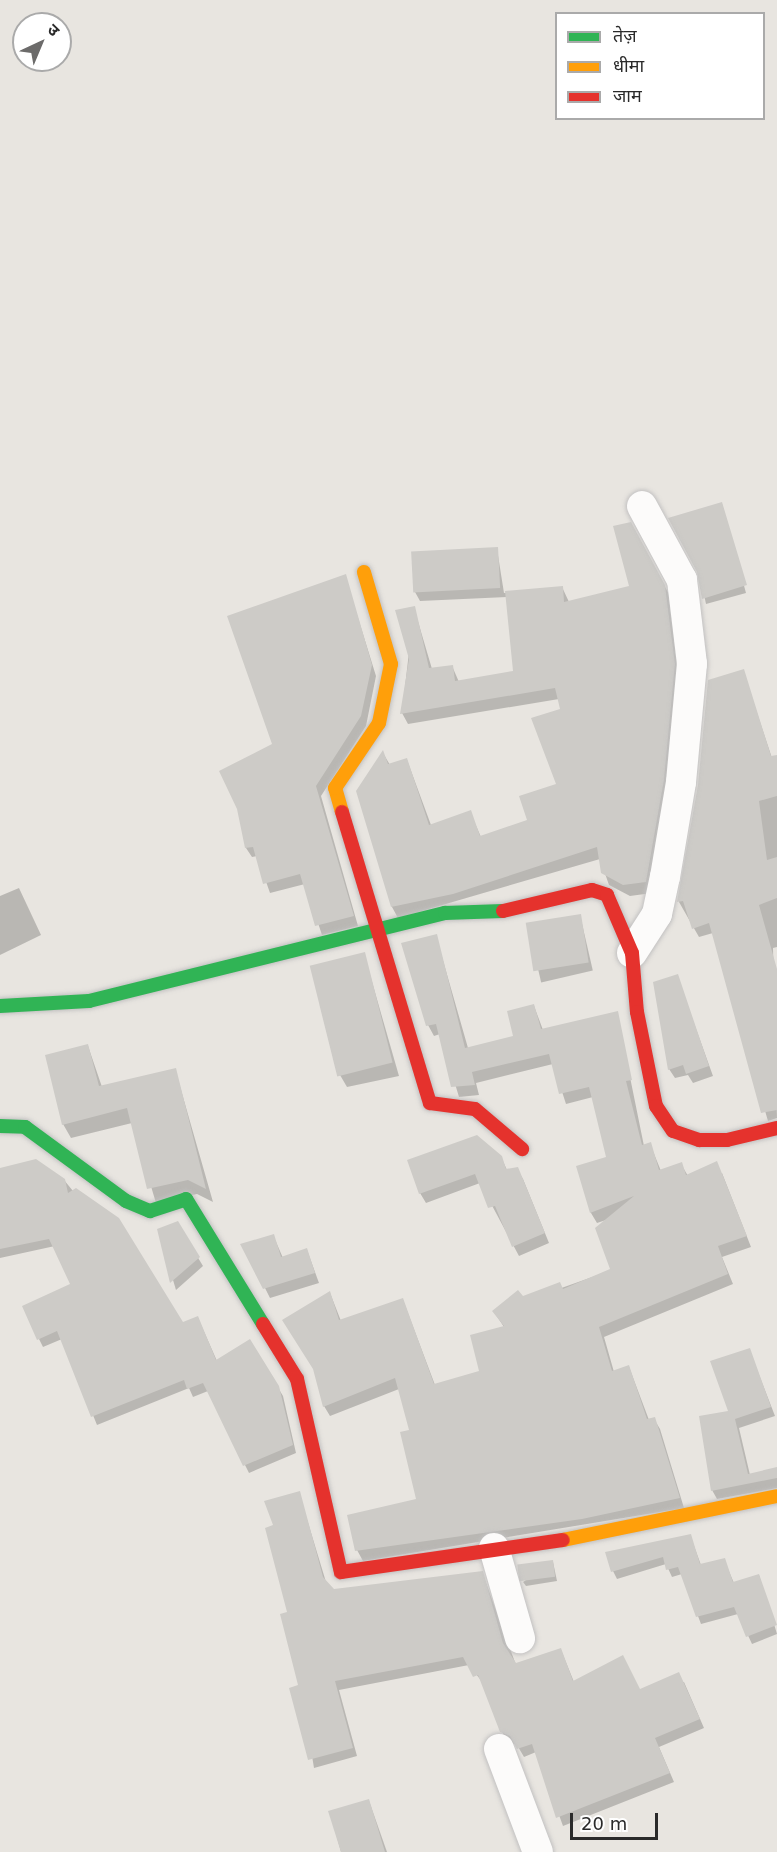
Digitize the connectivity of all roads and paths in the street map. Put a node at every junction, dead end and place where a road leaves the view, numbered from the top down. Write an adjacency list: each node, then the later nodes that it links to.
1 (642, 506): 4 (street)
2 (364, 572): 3 (street)
3 (376, 929): 4 (street); 5 (street); 8 (street)
4 (632, 953): 7 (street)
5 (0, 1006)
6 (0, 1126): 10 (street)
7 (777, 1128)
8 (522, 1149)
9 (777, 1496): 10 (street)
10 (494, 1548): 11 (street)
11 (520, 1638)
12 (499, 1749): 13 (street)
13 (538, 1852)

